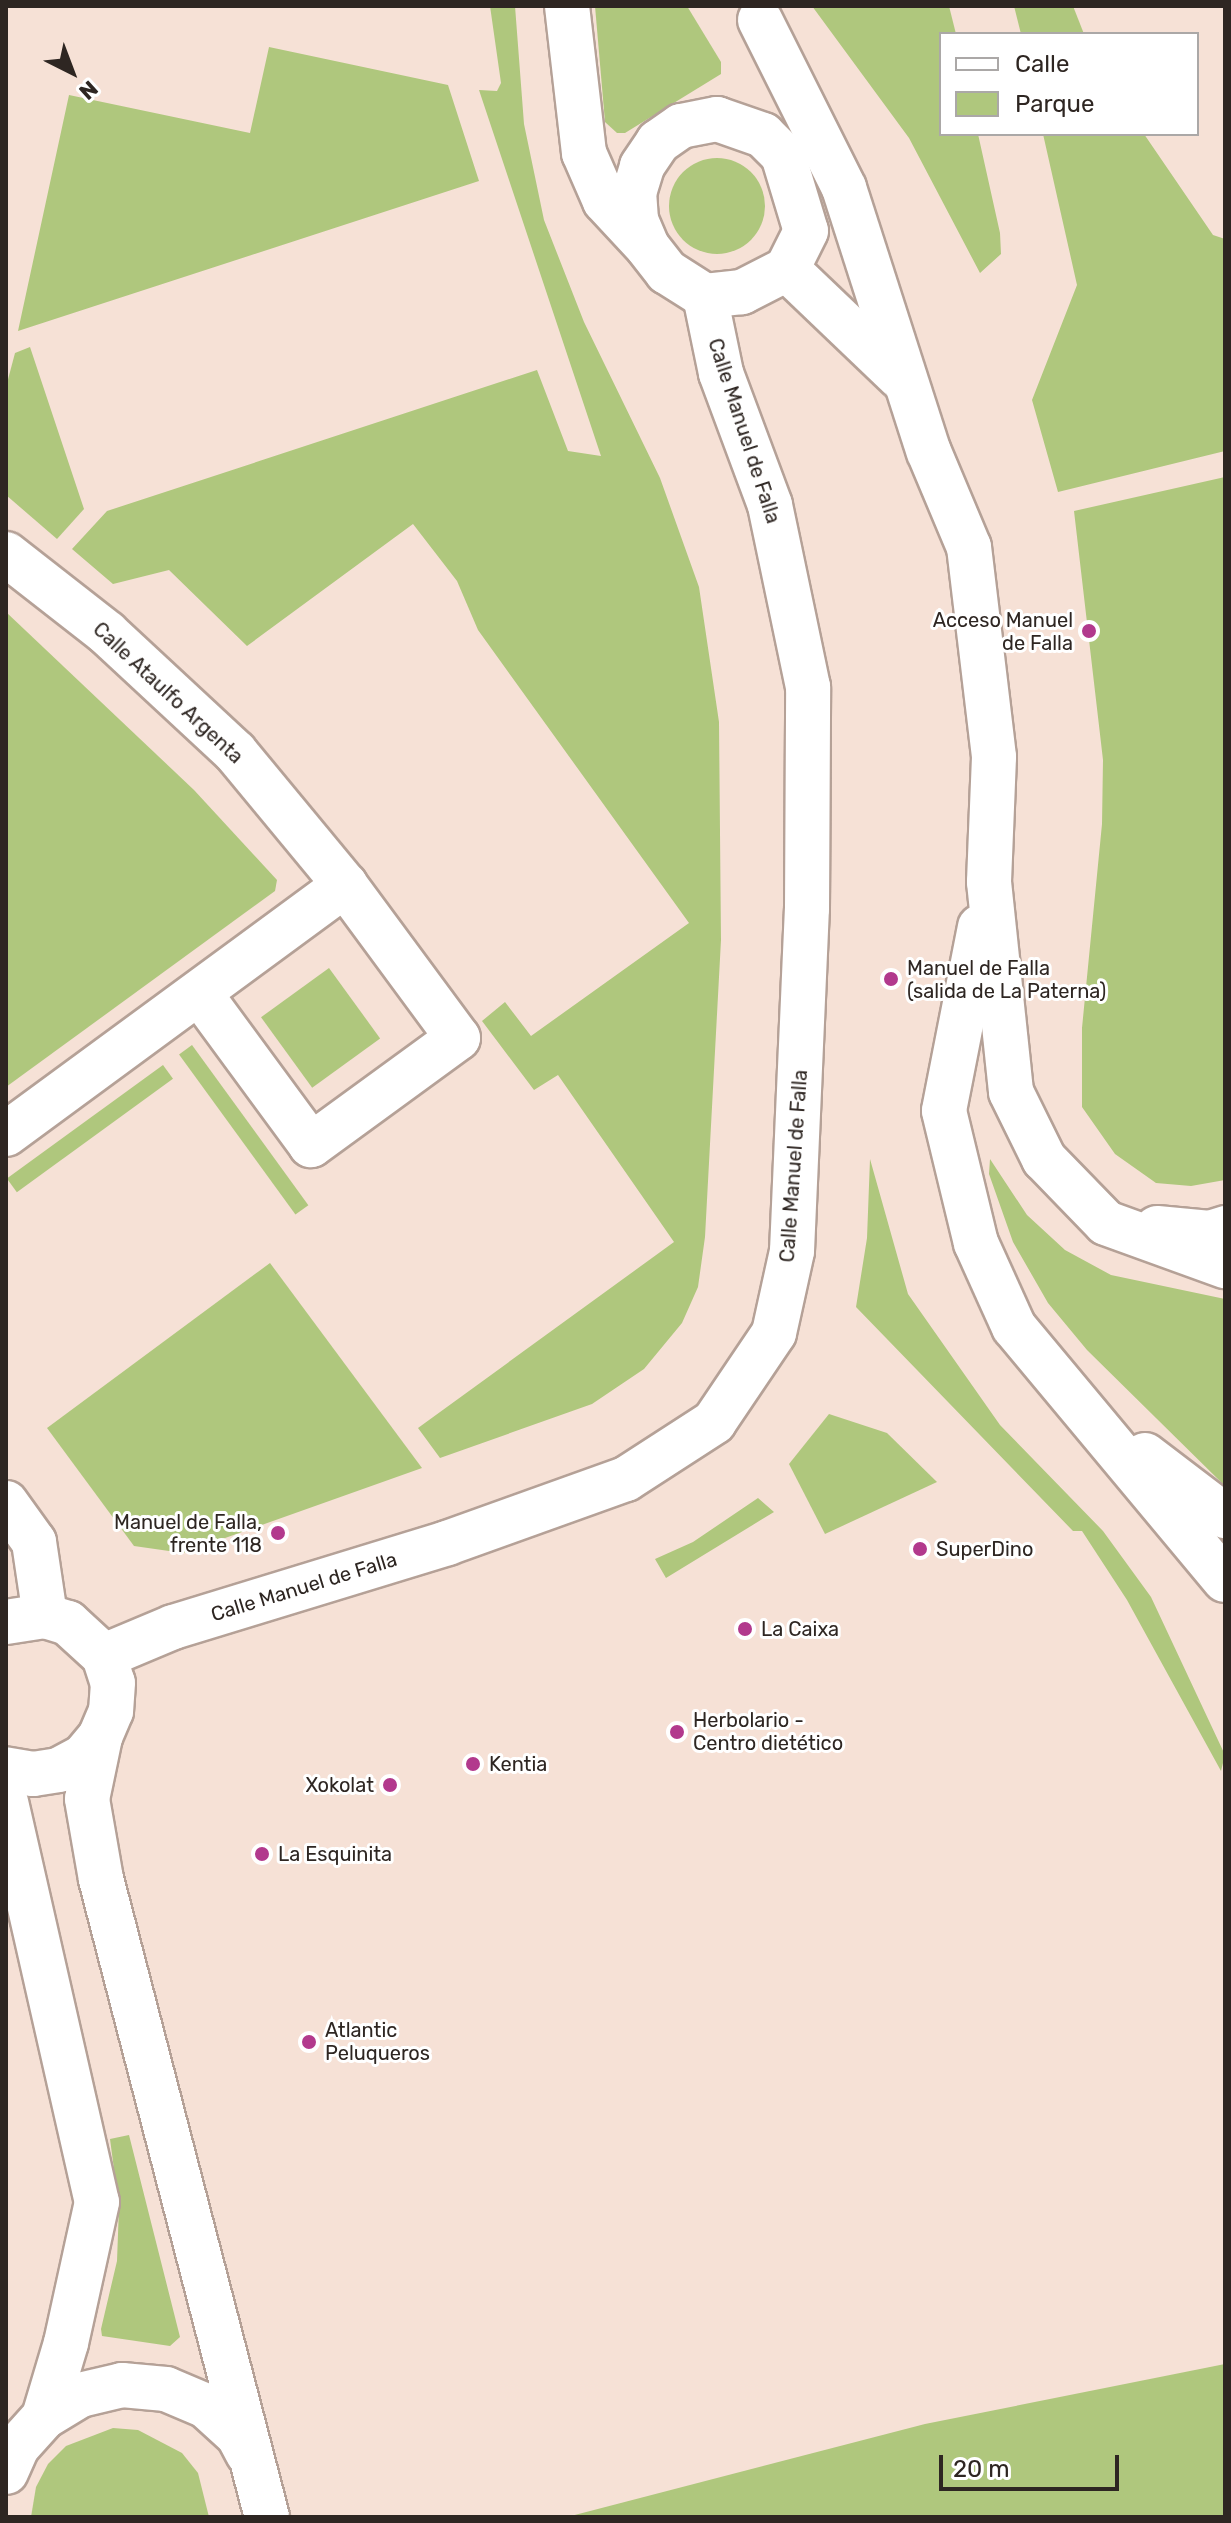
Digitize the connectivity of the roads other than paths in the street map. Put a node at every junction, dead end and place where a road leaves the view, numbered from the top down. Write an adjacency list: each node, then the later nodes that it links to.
1 (567, 6): 4 (street)
2 (756, 13): 3 (street); 7 (street)
3 (783, 155): 4 (street); 5 (street)
4 (647, 246): 6 (street)
5 (787, 269): 6 (street); 7 (street)
6 (705, 296): 21 (street, Calle Manuel de Falla)
7 (904, 381): 9 (street)
8 (6, 554): 10 (street, Calle Ataulfo Argenta)
9 (989, 882): 13 (street); 16 (street)
10 (345, 885): 11 (street); 11 (street, Calle Ataulfo Argenta)
11 (200, 994): 12 (street)
12 (6, 1134)
13 (1106, 1223): 14 (street); 15 (street)
14 (1225, 1228)
15 (1225, 1266)
16 (1086, 1410): 18 (street); 19 (street)
17 (6, 1503): 20 (street)
18 (1225, 1516)
19 (1225, 1580)
20 (25, 1619): 21 (street)
21 (104, 1656): 22 (street)
22 (100, 1737): 23 (street); 26 (street)
23 (6, 1769)
24 (6, 1802): 25 (street)
25 (18, 2447): 26 (street)
26 (259, 2473): 27 (street)
27 (267, 2517)

